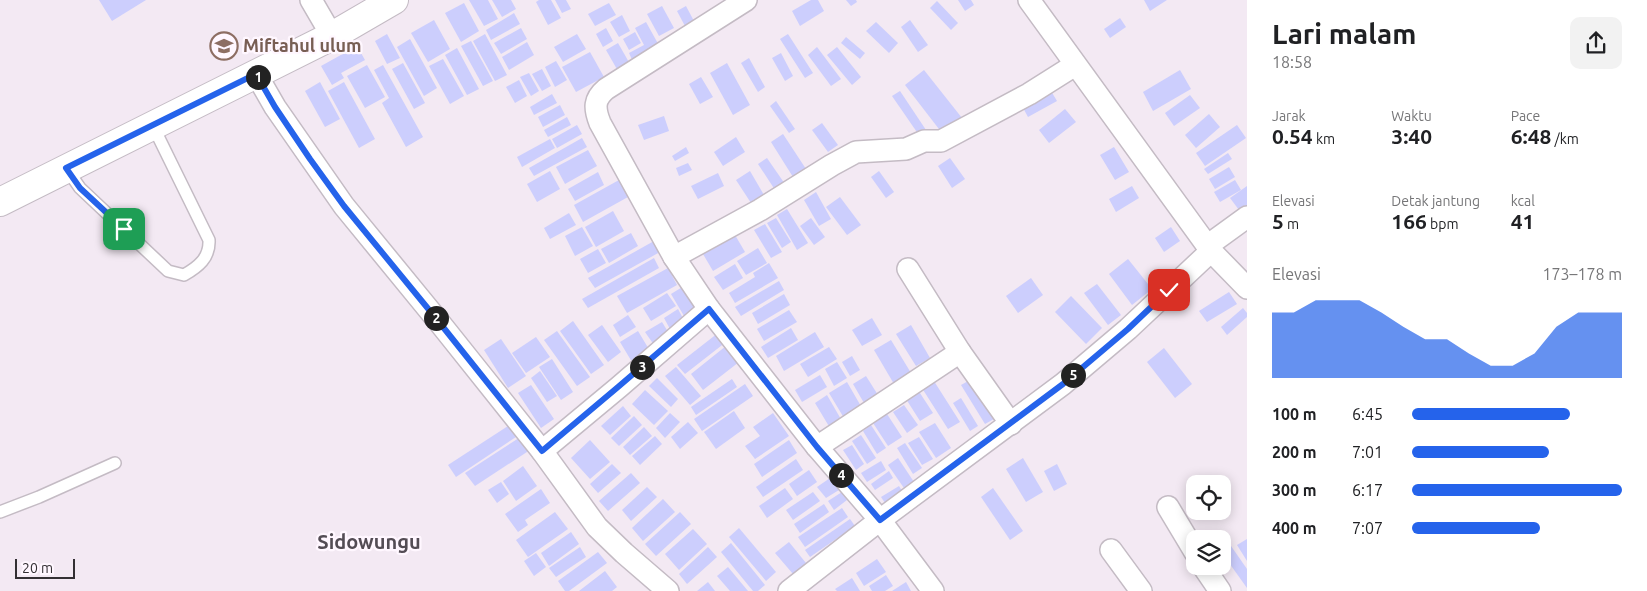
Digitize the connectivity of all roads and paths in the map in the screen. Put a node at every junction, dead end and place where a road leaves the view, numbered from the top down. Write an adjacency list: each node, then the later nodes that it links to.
1 (311, 0): 5 (street)
2 (394, 0): 5 (main road)
3 (1028, 0): 6 (street)
4 (737, 2): 13 (street)
5 (332, 36): 7 (main road)
6 (1076, 65): 12 (street); 13 (street)
7 (256, 74): 8 (main road); 20 (street)
8 (153, 125): 9 (main road); 9 (lane)
9 (66, 168): 10 (main road)
10 (0, 202)
11 (1247, 217): 12 (street)
12 (1209, 248): 15 (street); 18 (street)
13 (674, 257): 16 (street)
14 (908, 269): 17 (street)
15 (1247, 288)
16 (709, 309): 19 (street); 20 (street)
17 (960, 352): 18 (street); 19 (street)
18 (1011, 424): 24 (street)
19 (817, 447): 24 (street)
20 (542, 451): 28 (street)
21 (115, 463): 23 (lane)
22 (1168, 507): 25 (street)
23 (0, 512)
24 (880, 520): 29 (street); 30 (street)
25 (1186, 537)
26 (1111, 550): 31 (street)
27 (1209, 575): 32 (street)
28 (668, 591)
29 (789, 591)
30 (933, 591)
31 (1141, 591)
32 (1220, 591)

